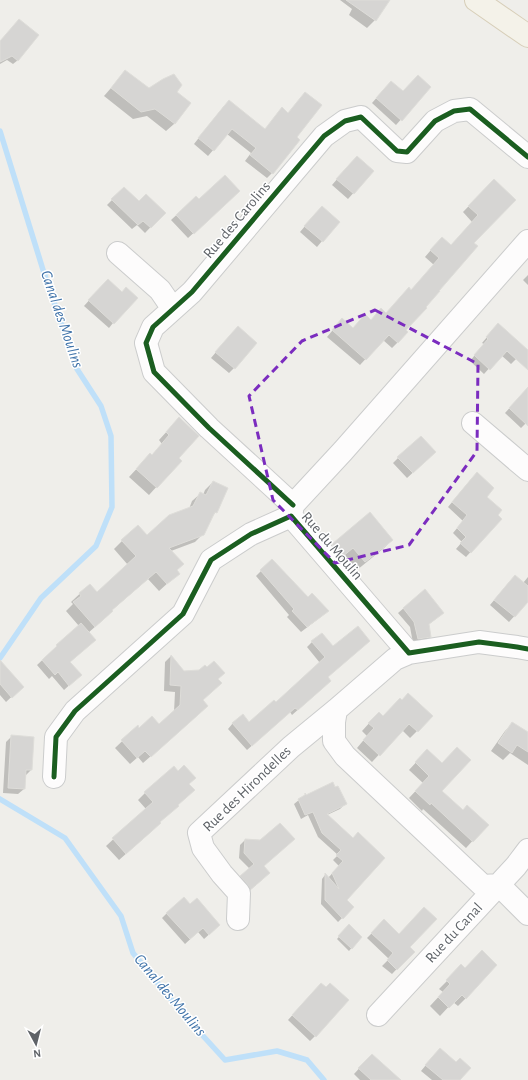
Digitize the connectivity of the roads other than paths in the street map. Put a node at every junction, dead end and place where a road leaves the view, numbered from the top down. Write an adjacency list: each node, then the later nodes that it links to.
1 (476, 0): 2 (main road)
2 (528, 36)
3 (528, 157): 6 (street, Rue des Carolins)
4 (528, 241): 9 (street)
5 (118, 253): 6 (street)
6 (173, 309): 9 (street, Rue des Carolins)
7 (473, 423): 8 (street)
8 (528, 470)
9 (292, 511): 11 (street, Rue du Moulin); 15 (street, Rue du Moulin)
10 (524, 643): 11 (street)
11 (409, 653): 12 (street, Rue des Hirondelles)
12 (336, 710): 13 (street, Rue des Hirondelles); 14 (street)
13 (296, 743): 14 (street, Rue des Hirondelles); 19 (street, Rue des Hirondelles)
14 (338, 748): 17 (street)
15 (54, 777)
16 (528, 850): 17 (street, Rue du Canal)
17 (499, 885): 18 (street); 20 (street, Rue du Canal)
18 (528, 914)
19 (238, 919)
20 (378, 1015)

